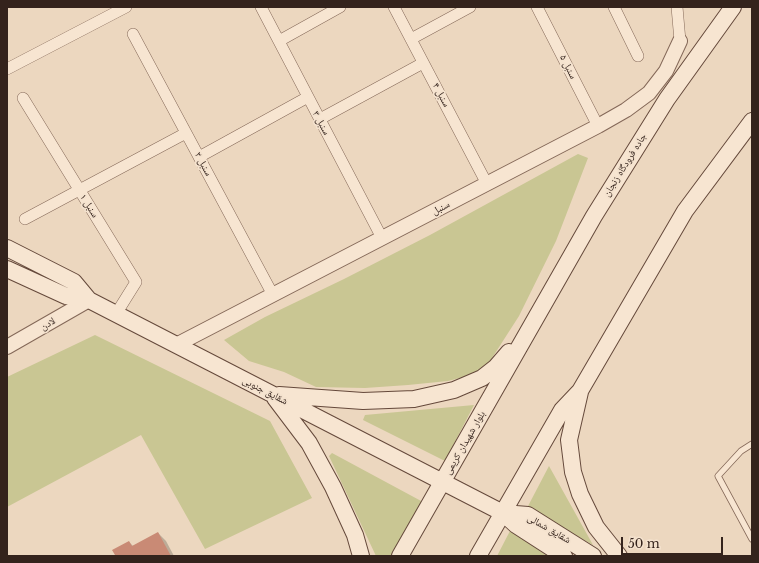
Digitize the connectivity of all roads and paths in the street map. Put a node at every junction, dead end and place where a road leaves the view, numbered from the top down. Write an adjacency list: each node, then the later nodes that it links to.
1 (126, 7): 16 (street)
2 (261, 7): 13 (street, سنبل ۳)
3 (340, 7): 13 (street)
4 (394, 7): 11 (street, سنبل ۴)
5 (470, 7): 11 (street)
6 (537, 7): 21 (street, سنبل ۵)
7 (614, 7): 14 (street)
8 (677, 7): 12 (street)
9 (733, 7): 33 (main road, جاده فرودگاه زنجان)
10 (132, 34): 22 (street, سنبل ۲)
11 (411, 39): 15 (street, سنبل ۴)
12 (680, 41): 21 (street, سنبل)
13 (279, 42): 17 (street, سنبل ۳)
14 (638, 56)
15 (424, 63): 19 (street); 24 (street, سنبل ۴)
16 (7, 69)
17 (308, 97): 19 (street, سنبل ۳); 23 (street)
18 (23, 98): 25 (street, سنبل ۱)
19 (320, 119): 27 (street, سنبل ۳)
20 (752, 121): 36 (main road)
21 (598, 126): 24 (street, سنبل)
22 (186, 133): 23 (street, سنبل ۲); 25 (street)
23 (199, 157): 30 (street, سنبل ۲)
24 (487, 184): 27 (street, سنبل)
25 (79, 189): 26 (street); 32 (street, سنبل ۱)
26 (25, 219)
27 (382, 238): 30 (street, سنبل)
28 (7, 248): 31 (main road, شقایق جنوبی)
29 (7, 269): 31 (main road, شقایق جنوبی)
30 (273, 295): 34 (street, سنبل)
31 (88, 300): 32 (main road, شقایق جنوبی); 35 (street, لادن)
32 (116, 314): 34 (main road, شقایق جنوبی)
33 (529, 330): 37 (main road); 39 (main road, بلوار شهیدان کریمی)
34 (176, 345): 37 (main road, شقایق جنوبی)
35 (7, 347)
36 (580, 391): 40 (main road); 47 (main road)
37 (271, 394): 39 (main road, شقایق جنوبی); 42 (main road)
38 (752, 444): 41 (lane)
39 (442, 482): 40 (main road, شقایق جنوبی); 43 (main road, بلوار شهیدان کریمی)
40 (503, 513): 44 (main road); 45 (main road, شقایق شمالی); 46 (main road, شقایق شمالی)
41 (752, 539)
42 (361, 556)
43 (400, 556)
44 (478, 556)
45 (564, 556)
46 (593, 556)
47 (619, 556)

